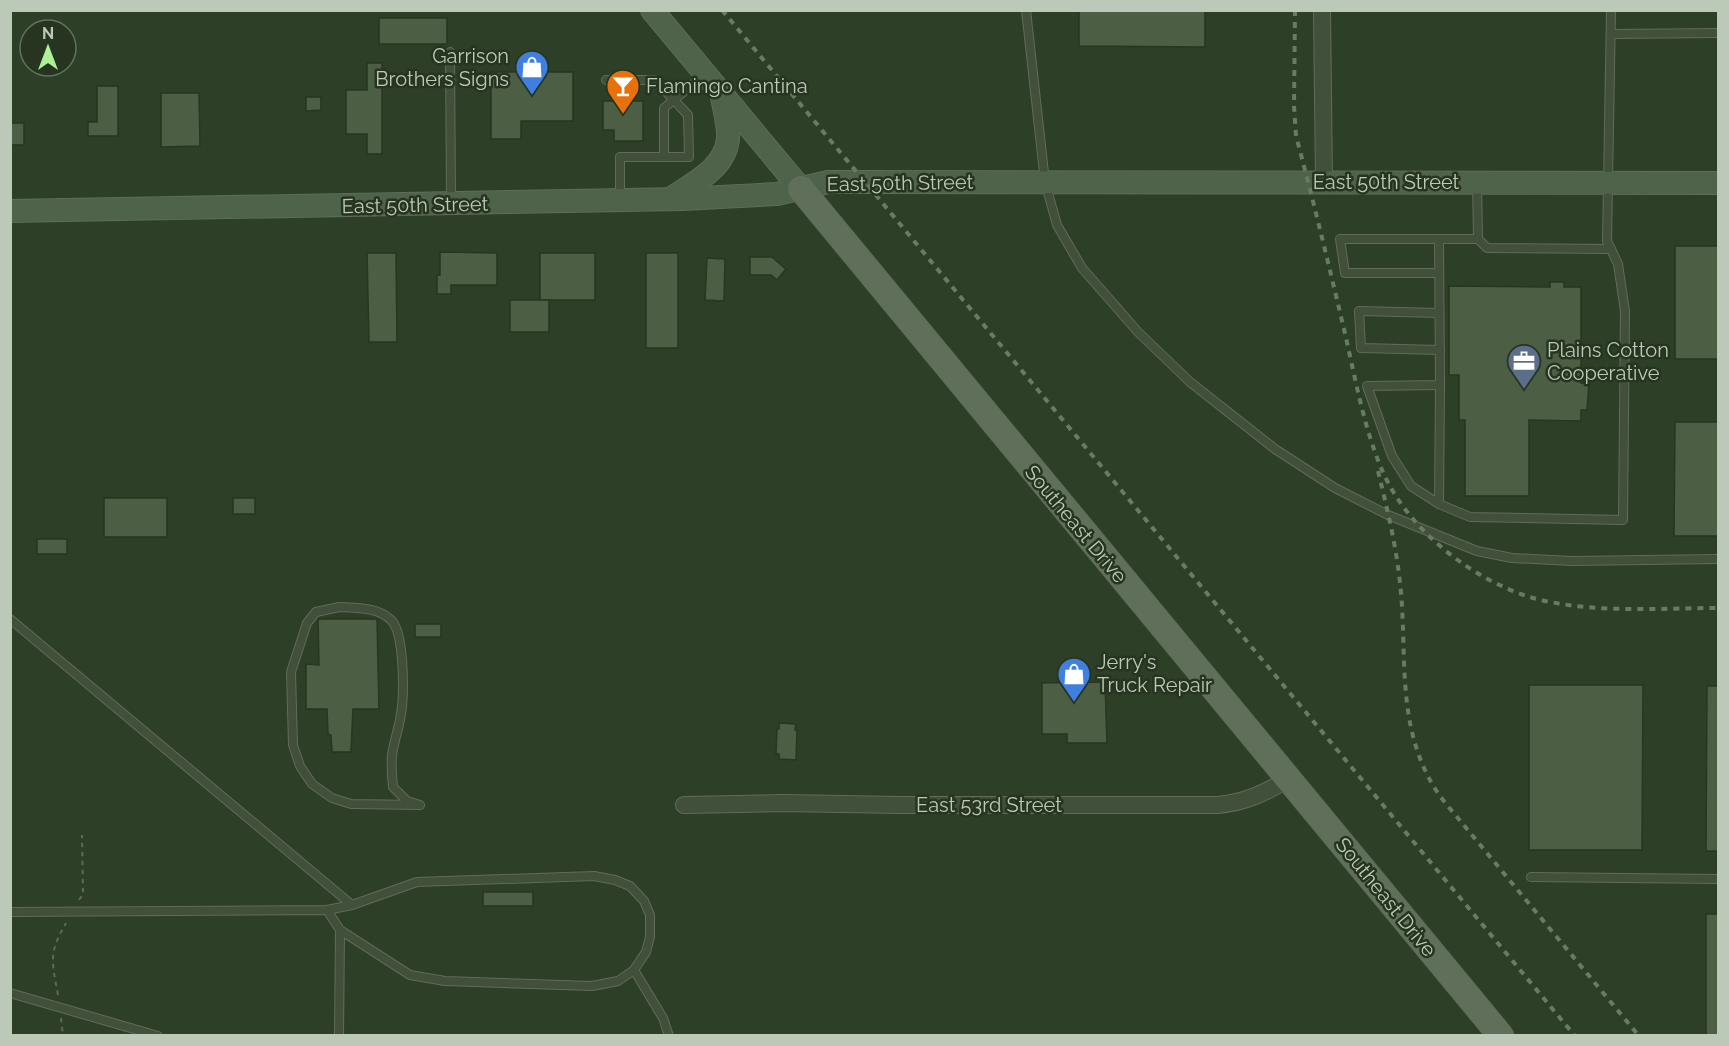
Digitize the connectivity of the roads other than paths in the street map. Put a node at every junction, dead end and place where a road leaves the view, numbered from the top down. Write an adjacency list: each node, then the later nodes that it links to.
1 (652, 10): 8 (main road, Southeast Drive)
2 (1026, 10): 13 (lane)
3 (1322, 10): 14 (street)
4 (1611, 10): 6 (lane)
5 (1719, 33): 6 (lane)
6 (1611, 34): 16 (lane)
7 (450, 52): 21 (lane)
8 (705, 74): 10 (main road, Southeast Drive); 11 (lane)
9 (606, 80): 11 (lane)
10 (721, 92): 18 (main road, Southeast Drive); 19 (main road)
11 (673, 100): 12 (lane); 12 (lane)
12 (664, 157): 20 (lane)
13 (1046, 182): 14 (main road, East 50th Street); 18 (main road, East 50th Street); 31 (lane)
14 (1324, 182): 15 (main road, East 50th Street)
15 (1477, 182): 16 (main road, East 50th Street); 24 (lane)
16 (1608, 182): 17 (main road, East 50th Street); 25 (lane)
17 (1719, 183)
18 (801, 189): 19 (main road, East 50th Street); 33 (main road, Southeast Drive)
19 (669, 200): 20 (main road, East 50th Street)
20 (620, 201): 21 (main road, East 50th Street)
21 (451, 205): 22 (main road, East 50th Street)
22 (10, 211)
23 (1439, 239): 24 (lane); 26 (lane); 26 (lane)
24 (1479, 239): 25 (lane)
25 (1611, 249): 30 (lane)
26 (1439, 273): 27 (lane)
27 (1439, 313): 28 (lane); 28 (lane)
28 (1440, 350): 29 (lane)
29 (1440, 385): 30 (lane); 30 (lane)
30 (1439, 504)
31 (1719, 559)
32 (10, 619): 38 (lane)
33 (1289, 779): 35 (street, East 53rd Street); 47 (main road, Southeast Drive)
34 (420, 805): 34 (lane)
35 (684, 805)
36 (1531, 877): 37 (lane)
37 (1719, 879)
38 (352, 905): 39 (lane); 42 (lane)
39 (327, 910): 40 (lane); 41 (lane)
40 (10, 912)
41 (340, 930): 42 (lane); 45 (lane)
42 (634, 970): 46 (lane)
43 (10, 993): 44 (lane)
44 (158, 1035)
45 (339, 1035)
46 (669, 1035)
47 (1501, 1035)

